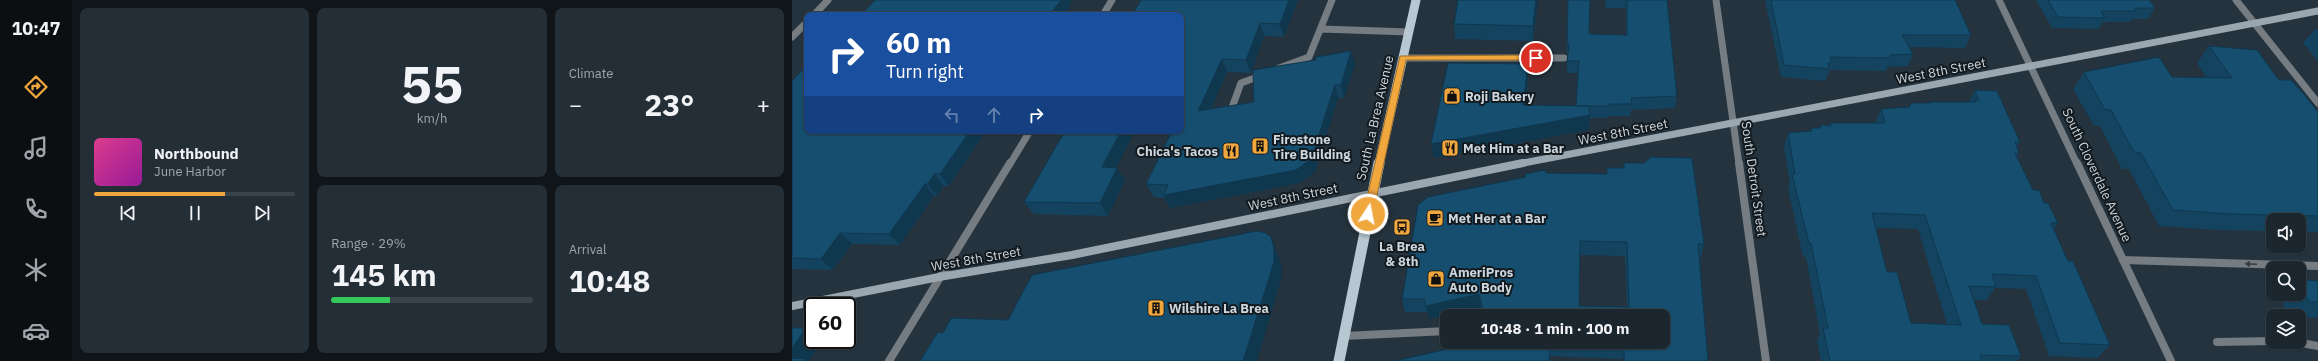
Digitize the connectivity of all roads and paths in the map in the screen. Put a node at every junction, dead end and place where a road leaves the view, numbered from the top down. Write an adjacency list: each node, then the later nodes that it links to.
1 (828, 0): 9 (street)
2 (1112, 0): 10 (street)
3 (1332, 0): 13 (street)
4 (1416, 0): 14 (main road, South La Brea Avenue)
5 (1716, 0): 21 (street, South Detroit Street)
6 (1999, 0): 18 (street, South Cloverdale Avenue)
7 (2236, 0): 11 (street)
8 (2318, 11): 11 (street, West 8th Street)
9 (817, 12)
10 (1104, 12)
11 (2254, 23): 18 (street, West 8th Street); 19 (street)
12 (804, 25): 15 (street)
13 (1321, 29): 14 (street); 20 (street)
14 (1409, 32): 16 (main road, South La Brea Avenue)
15 (792, 37)
16 (1403, 58): 17 (street); 23 (main road, South La Brea Avenue)
17 (1564, 58)
18 (2032, 66): 21 (street, West 8th Street); 24 (street, South Cloverdale Avenue)
19 (2318, 103)
20 (1230, 113)
21 (1734, 124): 23 (street, West 8th Street); 36 (street, South Detroit Street)
22 (1028, 134): 26 (street)
23 (1372, 193): 26 (street, West 8th Street); 29 (main road, South La Brea Avenue)
24 (2123, 260): 25 (street, one-way to 24); 37 (street, South Cloverdale Avenue)
25 (2318, 266)
26 (939, 277): 27 (street, West 8th Street); 34 (street)
27 (792, 306)
28 (1440, 331): 29 (street)
29 (1344, 336): 35 (main road, South La Brea Avenue)
30 (2266, 341): 31 (street)
31 (2217, 342)
32 (2306, 344): 33 (street)
33 (2318, 346)
34 (889, 361)
35 (1339, 361)
36 (1766, 361)
37 (2171, 361)

